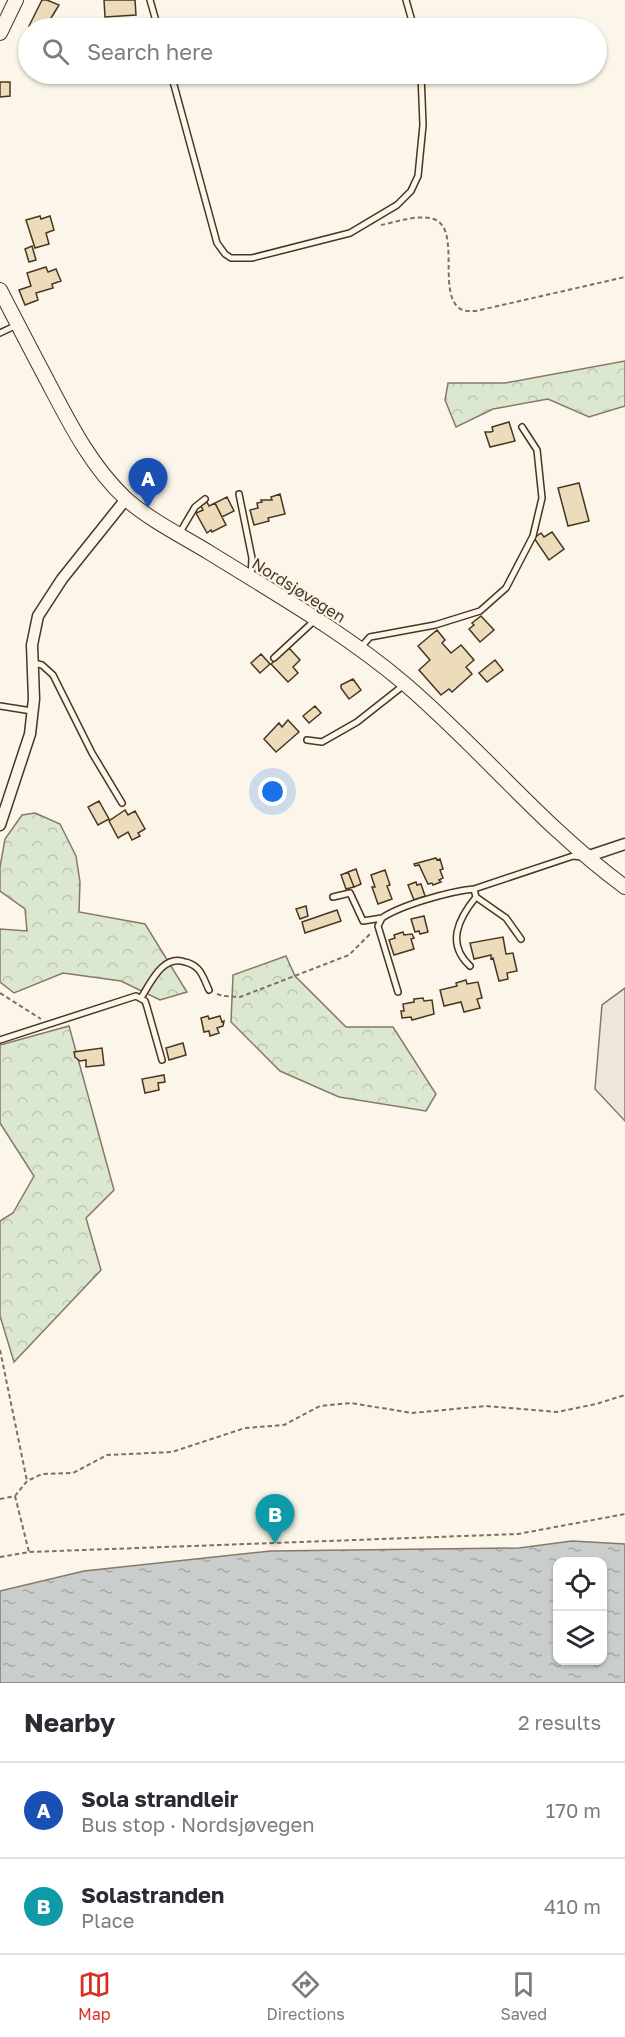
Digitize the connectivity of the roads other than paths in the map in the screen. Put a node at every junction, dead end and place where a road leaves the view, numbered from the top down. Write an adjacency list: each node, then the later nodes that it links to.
1 (16, 0): 6 (street)
2 (150, 0): 4 (lane)
3 (406, 0): 5 (lane)
4 (155, 18)
5 (411, 18)
6 (0, 33)
7 (174, 84): 8 (lane)
8 (421, 84)
9 (0, 290): 10 (street, Nordsjøvegen)
10 (18, 325): 11 (lane); 14 (street, Nordsjøvegen)
11 (0, 333)
12 (522, 427): 19 (lane)
13 (239, 494): 17 (lane)
14 (126, 499): 16 (street, Nordsjøvegen); 21 (street)
15 (205, 499): 16 (lane)
16 (179, 534): 17 (street, Nordsjøvegen)
17 (251, 579): 18 (street, Nordsjøvegen)
18 (316, 619): 19 (street, Nordsjøvegen); 20 (lane)
19 (360, 649): 22 (street, Nordsjøvegen)
20 (274, 658)
21 (32, 663): 24 (street); 26 (lane)
22 (405, 684): 25 (lane); 29 (street, Nordsjøvegen)
23 (0, 706): 24 (lane)
24 (34, 711): 27 (street)
25 (307, 740)
26 (122, 803)
27 (0, 825)
28 (625, 844): 29 (street)
29 (586, 857): 30 (street, Nordsjøvegen); 31 (lane)
30 (625, 887)
31 (474, 889): 33 (lane); 34 (lane)
32 (333, 897): 34 (lane)
33 (476, 897): 35 (lane); 36 (lane)
34 (382, 918): 38 (lane)
35 (521, 939)
36 (470, 966)
37 (209, 990): 39 (lane)
38 (398, 992)
39 (141, 998): 40 (lane); 41 (lane)
40 (0, 1040)
41 (162, 1060)

